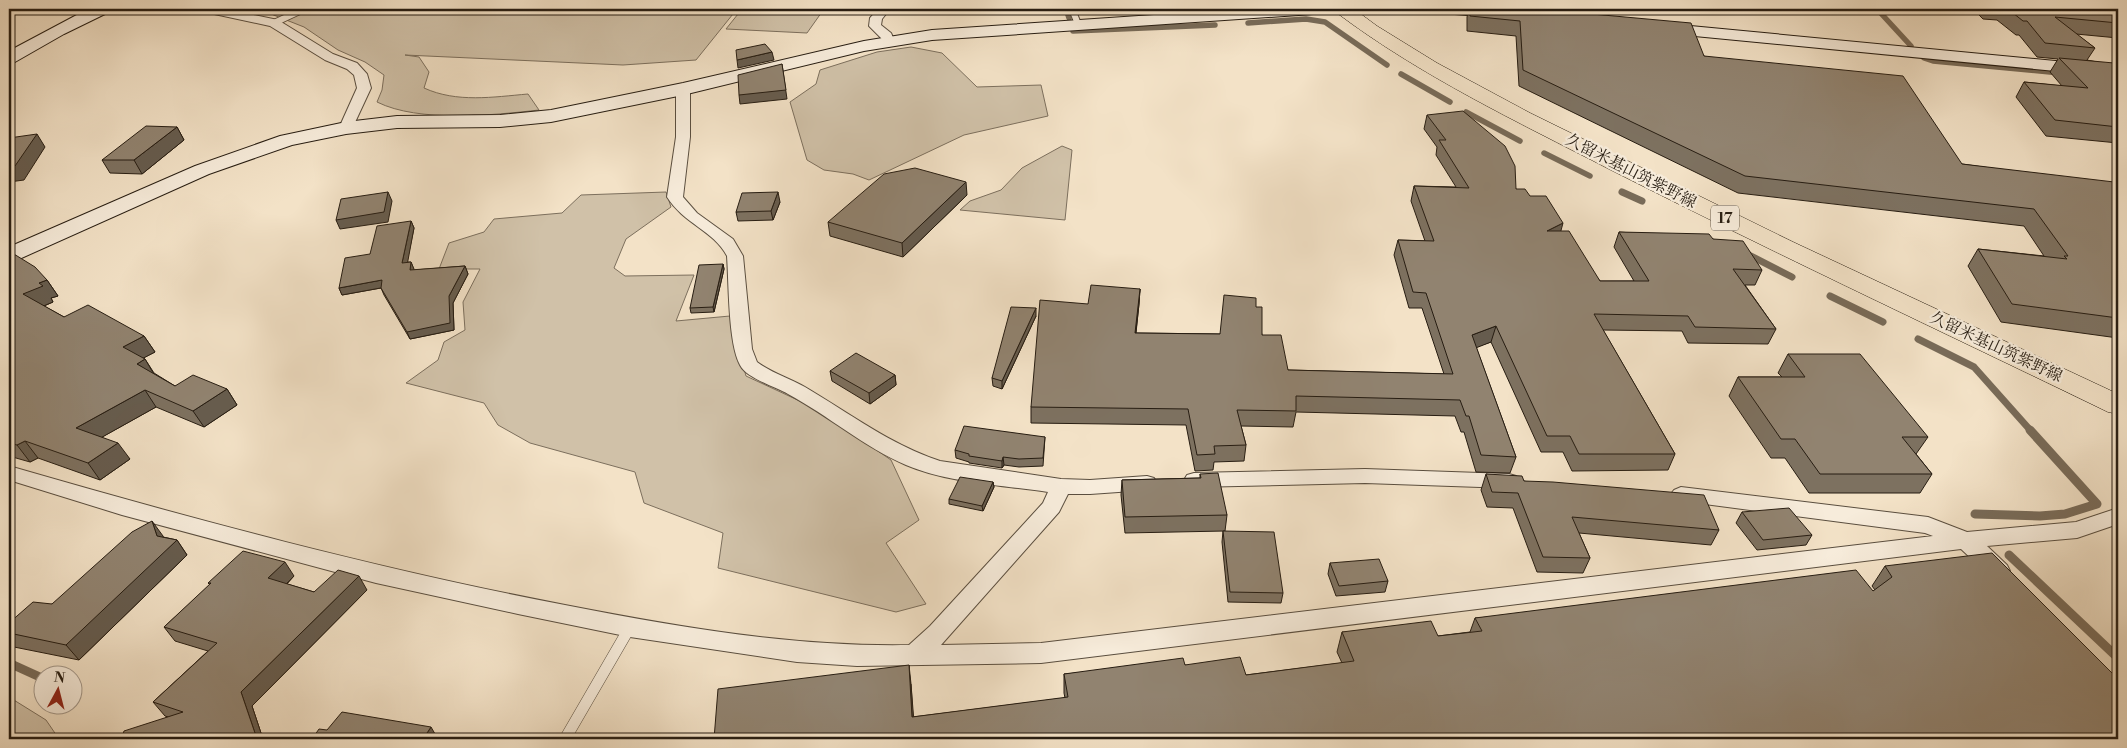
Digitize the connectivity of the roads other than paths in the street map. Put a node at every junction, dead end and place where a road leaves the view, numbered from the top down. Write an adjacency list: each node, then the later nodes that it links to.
1 (101, 9): 13 (street)
2 (209, 9): 10 (street)
3 (304, 9): 10 (lane)
4 (884, 9): 12 (street)
5 (1313, 9): 9 (street)
6 (1344, 9): 18 (main road, 久留米基山筑紫野線 / 17)
7 (1455, 9): 8 (street)
8 (1524, 15)
9 (1075, 16): 12 (street)
10 (274, 23): 16 (street)
11 (1643, 27): 14 (street)
12 (889, 42): 15 (street)
13 (9, 58)
14 (2118, 72)
15 (683, 89): 16 (street); 21 (street)
16 (346, 128): 17 (street)
17 (9, 254)
18 (2118, 405)
19 (9, 474): 26 (street)
20 (1527, 482): 21 (street)
21 (1061, 486): 27 (street)
22 (1659, 492): 24 (street)
23 (2118, 516): 24 (street)
24 (1966, 540): 25 (street); 27 (street)
25 (2017, 588)
26 (630, 627): 27 (street); 28 (lane)
27 (914, 655)
28 (565, 739)

